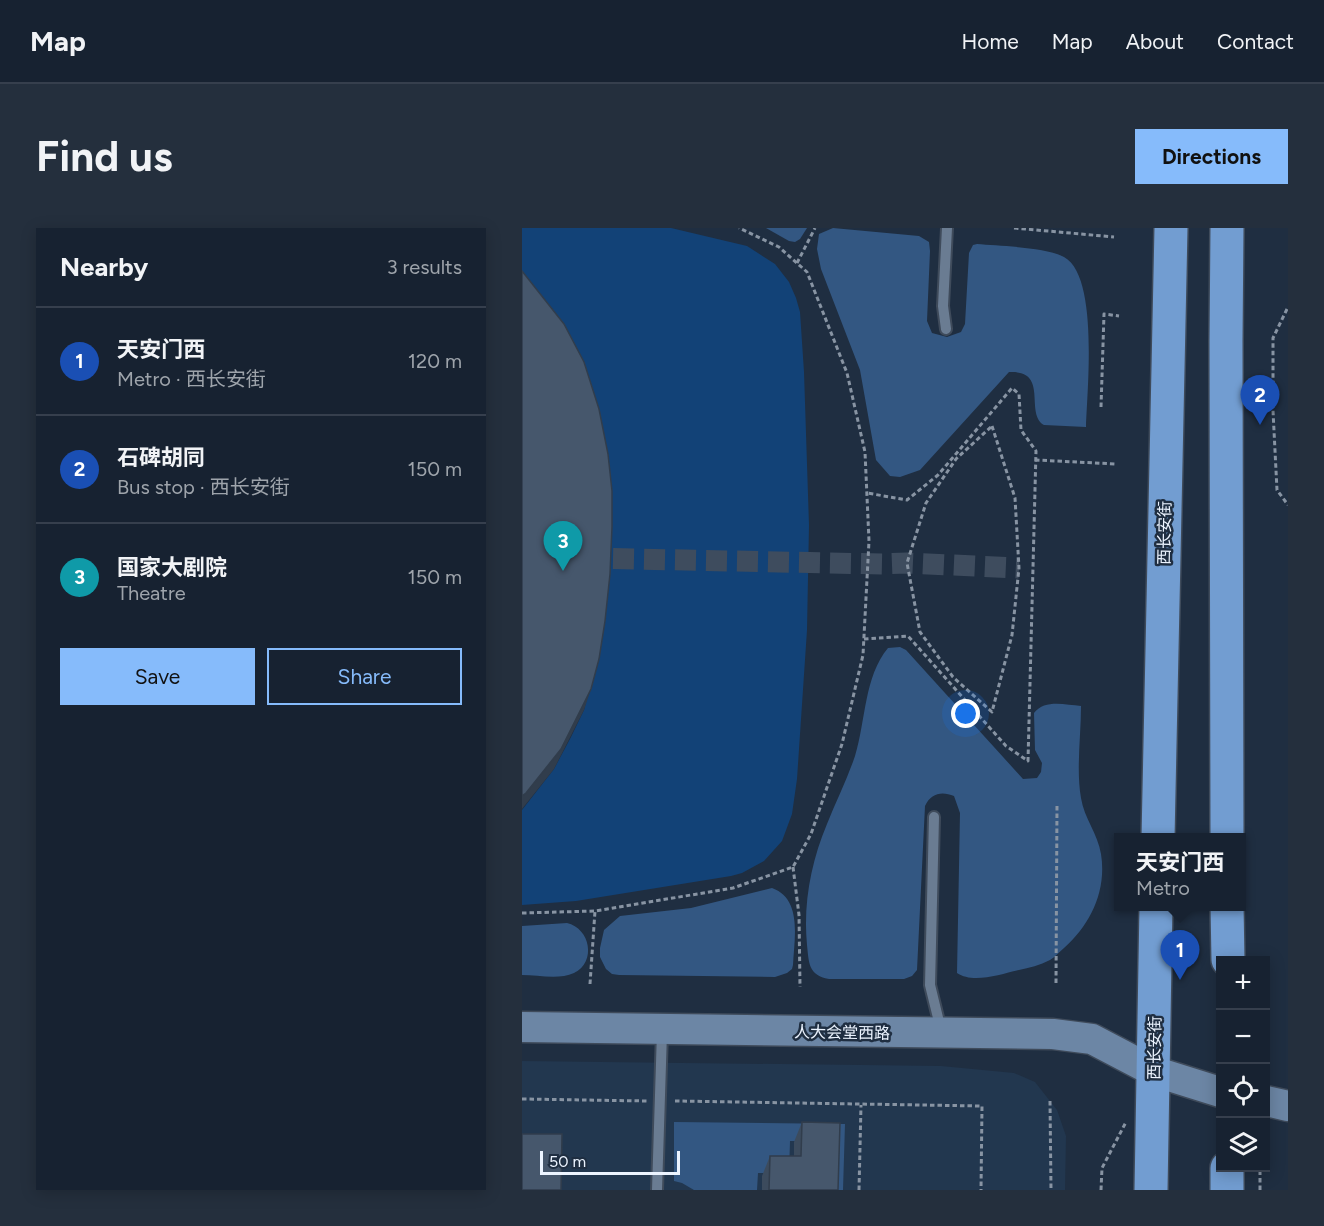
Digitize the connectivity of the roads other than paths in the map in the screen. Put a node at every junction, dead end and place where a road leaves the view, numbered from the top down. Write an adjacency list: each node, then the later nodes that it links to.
1 (947, 228): 4 (lane)
2 (1171, 228): 6 (highway, 西长安街)
3 (1227, 228): 7 (highway)
4 (946, 329)
5 (934, 817): 13 (lane)
6 (1158, 833)
7 (1227, 833)
8 (1156, 911): 14 (highway, 西长安街)
9 (1227, 911): 10 (highway)
10 (1227, 956)
11 (522, 1027): 12 (street, 人大会堂西路)
12 (662, 1029): 13 (street, 人大会堂西路); 19 (lane)
13 (942, 1033): 14 (street, 人大会堂西路)
14 (1153, 1071): 15 (street, 人大会堂西路); 20 (highway, 西长安街)
15 (1216, 1090)
16 (1270, 1102): 17 (street)
17 (1288, 1106)
18 (1227, 1172): 21 (highway)
19 (657, 1190)
20 (1150, 1190)
21 (1227, 1190)

